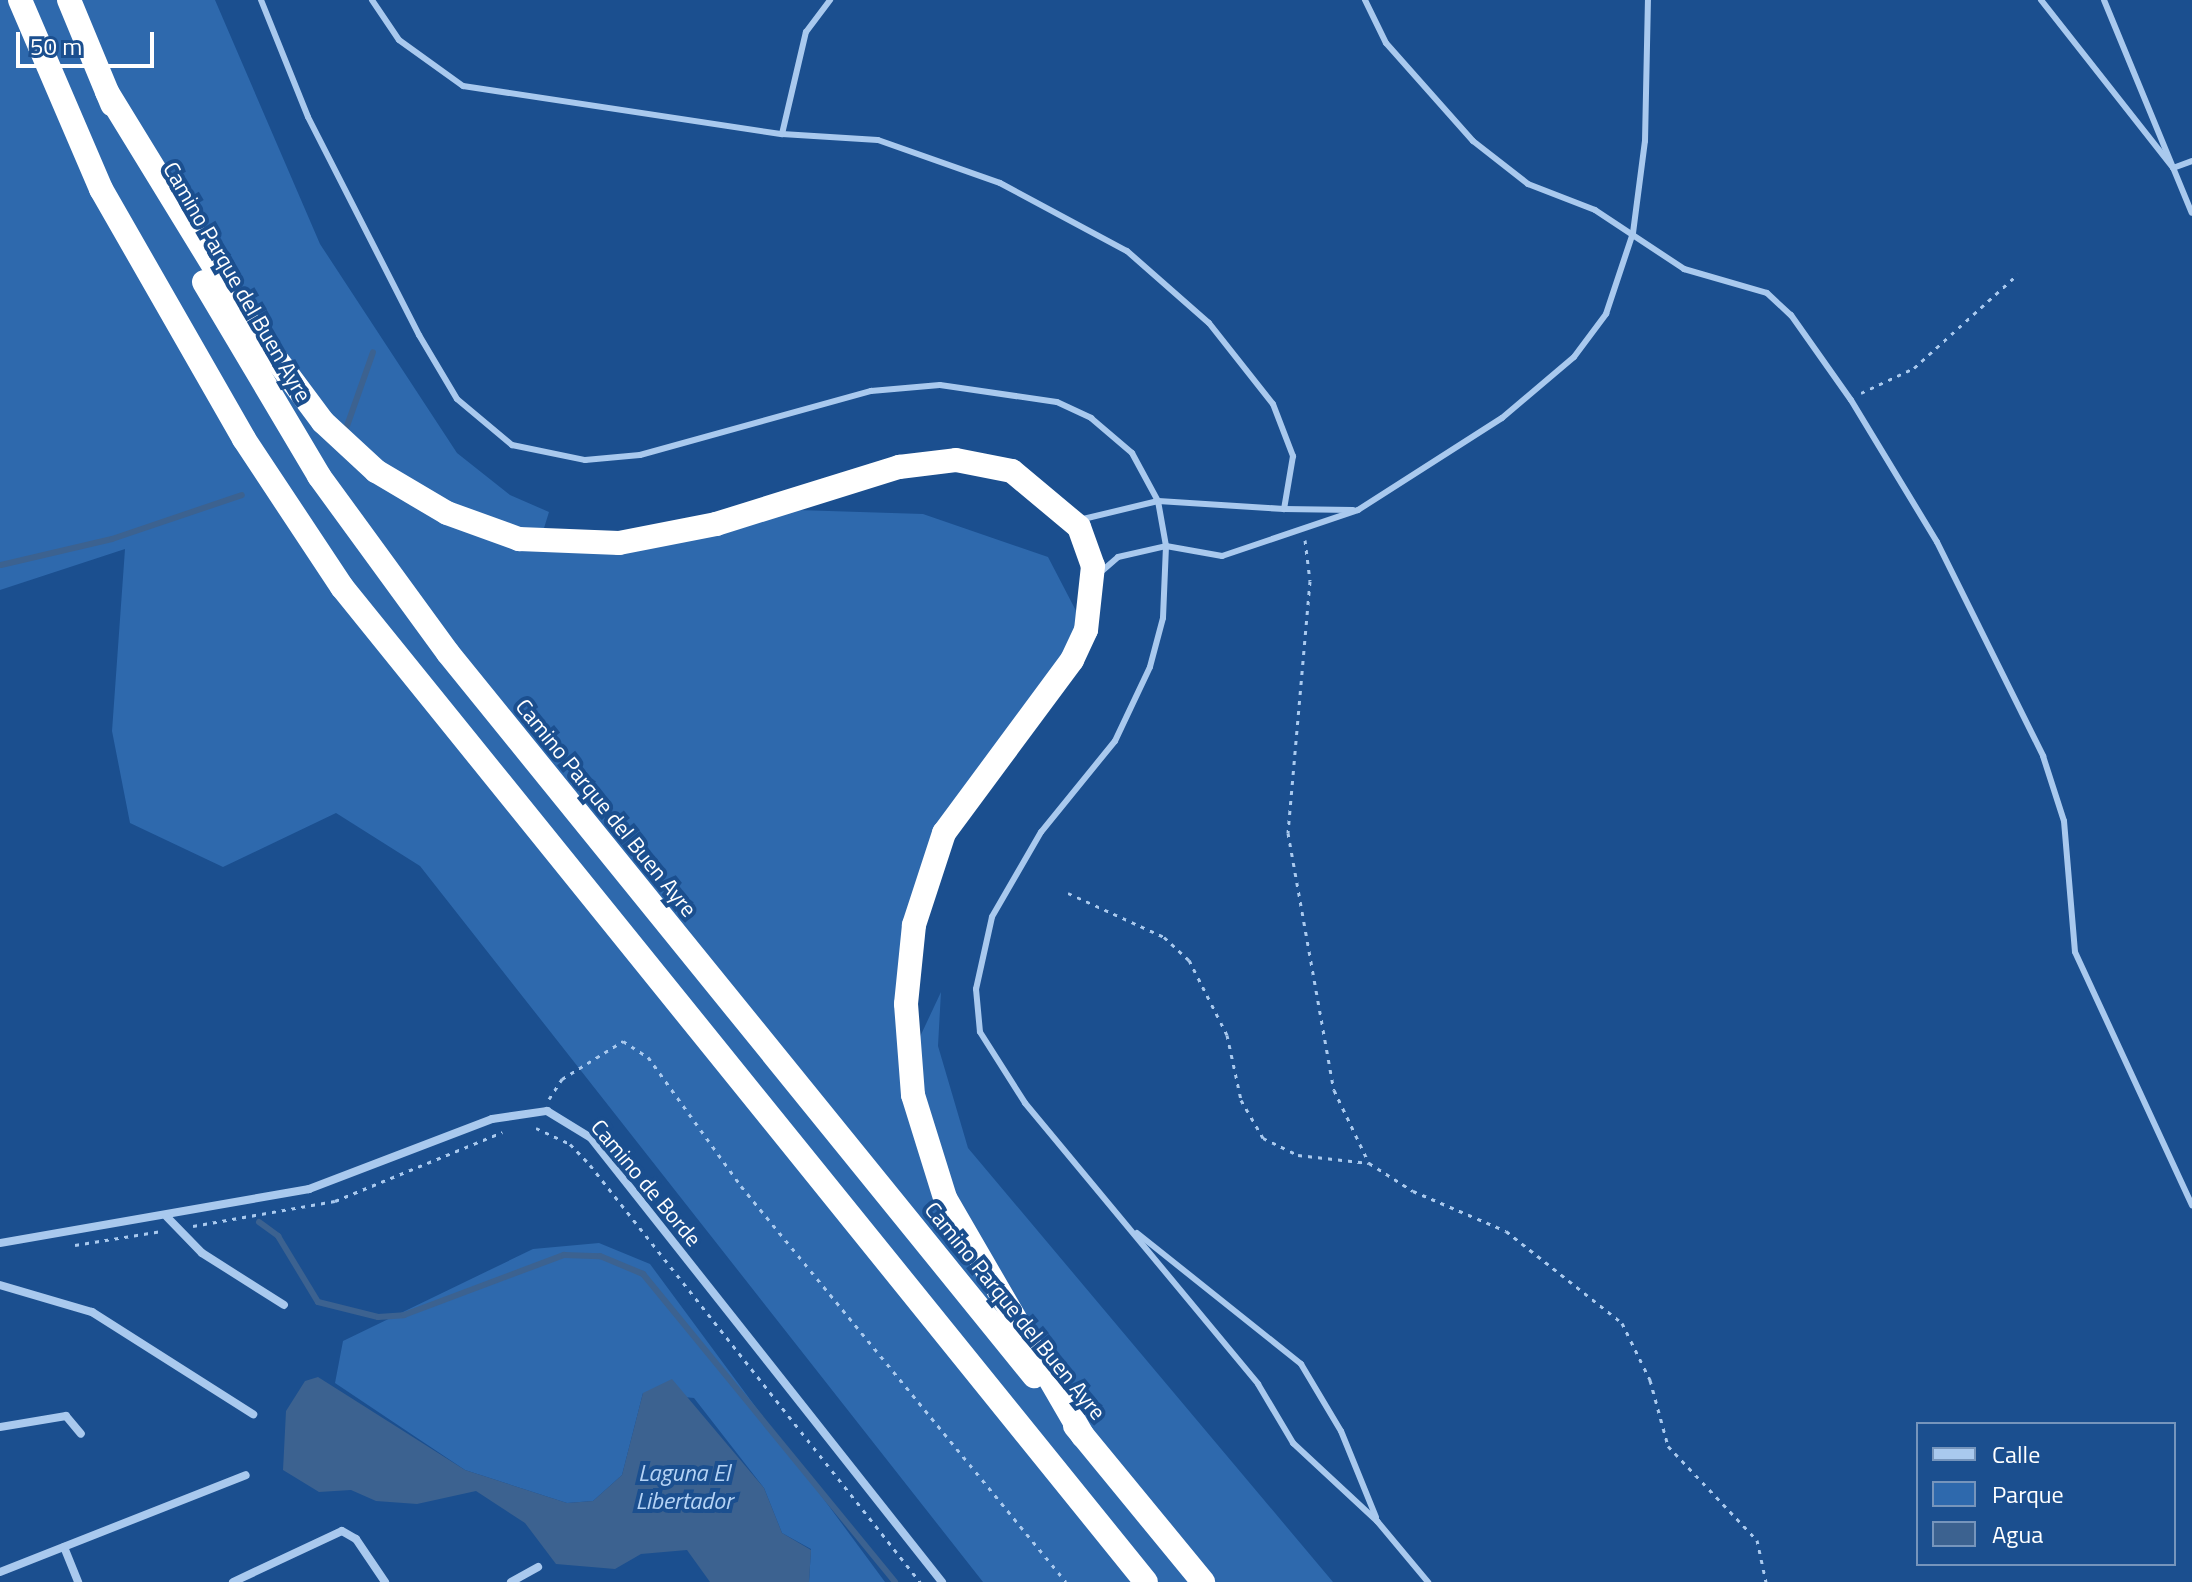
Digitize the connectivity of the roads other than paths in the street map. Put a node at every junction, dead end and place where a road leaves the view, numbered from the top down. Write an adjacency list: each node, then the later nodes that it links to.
1 (20, 0): 44 (highway)
2 (69, 0): 10 (highway, Camino Parque del Buen Ayre)
3 (261, 0): 18 (lane)
4 (372, 0): 11 (lane)
5 (830, 0): 11 (lane)
6 (1365, 0): 17 (lane)
7 (1648, 0): 17 (lane)
8 (2041, 0): 13 (lane)
9 (2104, 0): 13 (lane)
10 (107, 92): 21 (highway); 33 (highway, Camino Parque del Buen Ayre)
11 (782, 134): 19 (lane)
12 (2192, 161): 13 (lane)
13 (2173, 168): 14 (lane)
14 (2183, 191): 15 (lane); 16 (lane)
15 (2192, 195)
16 (2192, 213)
17 (1633, 233): 20 (lane); 24 (lane)
18 (1158, 501): 19 (lane); 21 (lane); 22 (lane)
19 (1284, 509): 20 (lane)
20 (1358, 510): 22 (lane)
21 (1069, 514): 23 (highway)
22 (1166, 546): 23 (lane); 26 (lane)
23 (1094, 585): 33 (highway)
24 (2192, 1205)
25 (167, 1217): 27 (street); 29 (street); 43 (street, Camino de Borde)
26 (1127, 1225): 35 (lane); 35 (lane)
27 (0, 1243)
28 (0, 1285): 30 (street)
29 (284, 1305)
30 (253, 1414)
31 (0, 1427): 32 (street)
32 (81, 1434)
33 (1083, 1436): 45 (highway, Camino Parque del Buen Ayre)
34 (246, 1475): 36 (street)
35 (1377, 1521): 46 (lane)
36 (64, 1547): 38 (street); 39 (street)
37 (538, 1567): 42 (street)
38 (0, 1572)
39 (78, 1582)
40 (233, 1582): 41 (street)
41 (385, 1582)
42 (511, 1582)
43 (942, 1582)
44 (1146, 1582)
45 (1203, 1582)
46 (1428, 1582)

